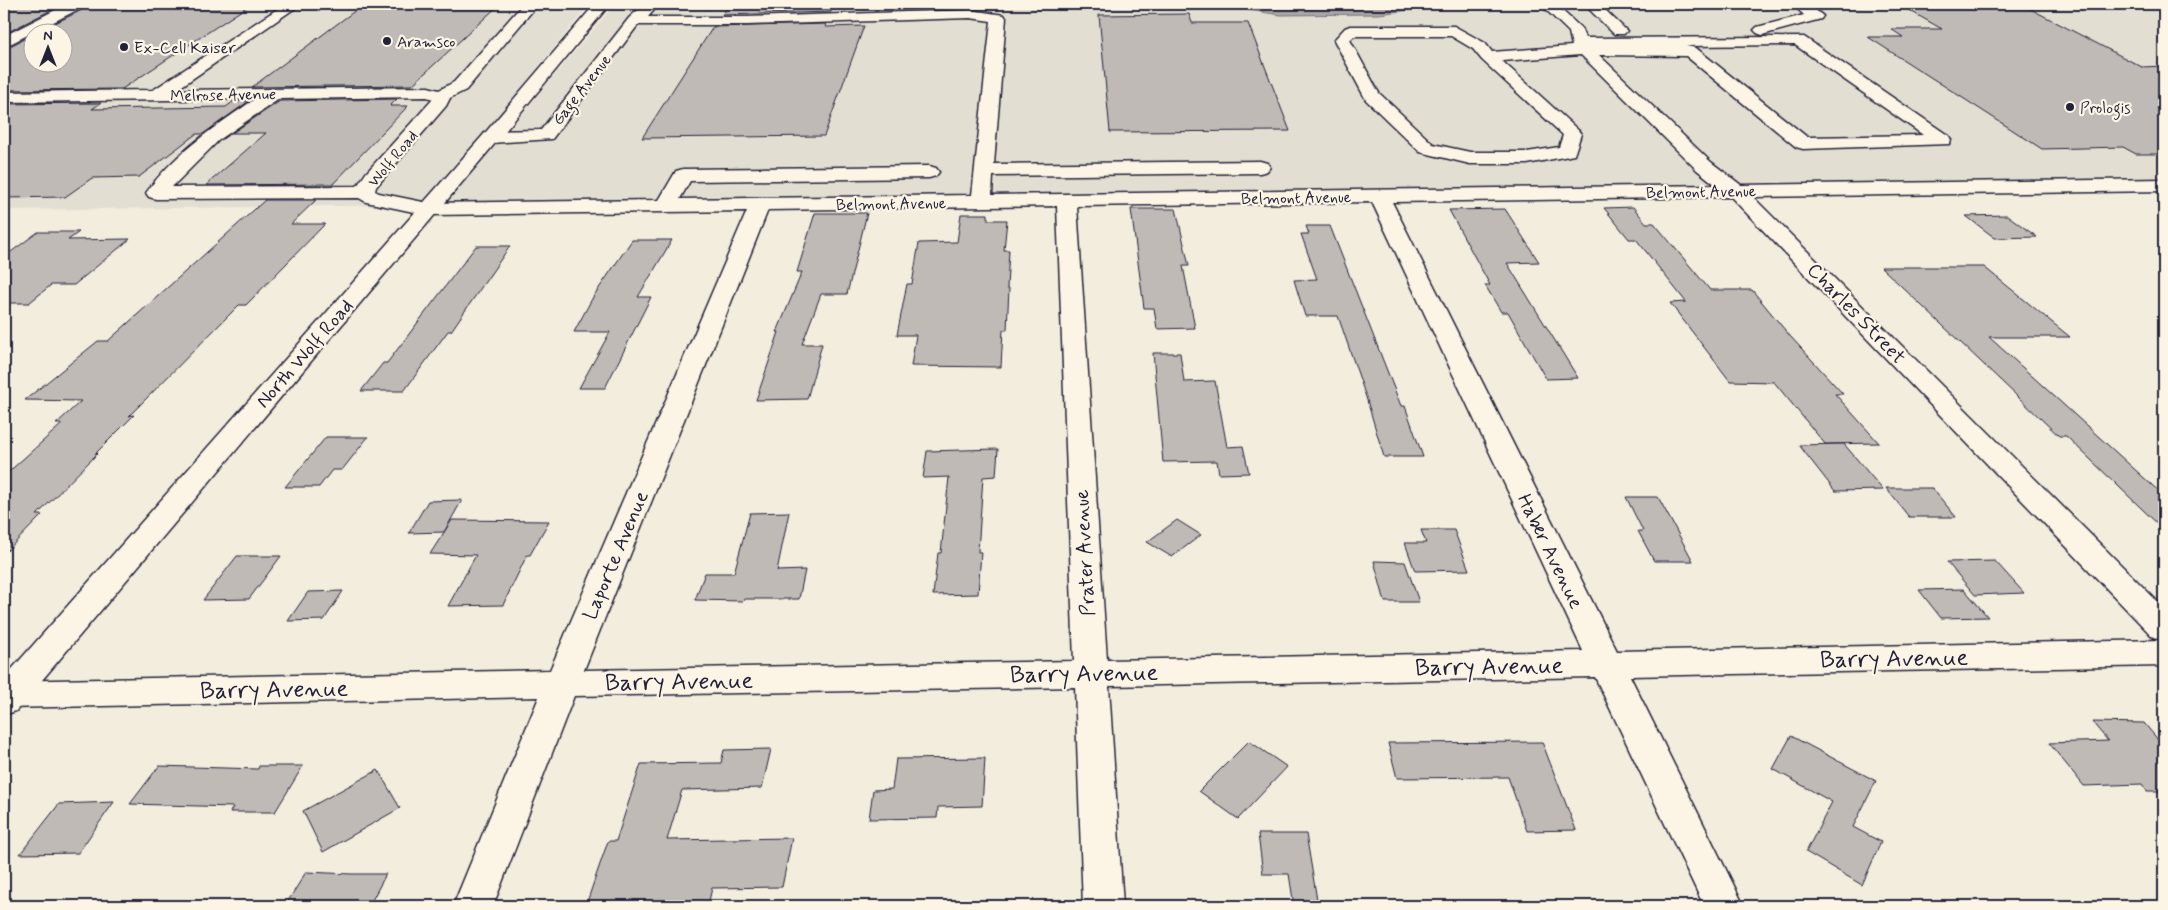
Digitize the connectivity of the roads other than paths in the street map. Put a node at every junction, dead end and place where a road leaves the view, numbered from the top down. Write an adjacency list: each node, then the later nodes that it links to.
1 (78, 4): 14 (street)
2 (294, 4): 17 (street)
3 (531, 4): 19 (street)
4 (603, 4): 20 (street, North Wolf Road)
5 (654, 4): 10 (street, Gage Avenue)
6 (698, 4): 11 (street)
7 (1548, 4): 13 (street, Charles Street)
8 (1590, 4): 12 (street)
9 (1800, 4): 12 (street)
10 (634, 21): 11 (street); 20 (street, Gage Avenue)
11 (684, 21): 22 (street)
12 (1619, 30): 13 (street)
13 (1580, 41): 13 (street); 15 (street); 26 (street, Charles Street)
14 (4, 42)
15 (1488, 56): 15 (street)
16 (276, 93): 17 (street, Melrose Avenue); 19 (street, Melrose Avenue); 27 (street)
17 (158, 95): 18 (street, Melrose Avenue)
18 (4, 96)
19 (441, 96): 27 (street, Wolf Road)
20 (491, 137): 34 (street, North Wolf Road)
21 (1260, 167): 22 (street)
22 (984, 170): 30 (street)
23 (888, 172): 24 (street); 31 (street); 33 (street)
24 (929, 172)
25 (2164, 185): 26 (street, Belmont Avenue)
26 (1736, 191): 28 (street, Belmont Avenue); 35 (street, Charles Street)
27 (365, 192): 34 (street, Wolf Road)
28 (1379, 196): 29 (street, Belmont Avenue); 37 (street, Haber Avenue)
29 (1067, 200): 30 (street, Belmont Avenue); 38 (street, Prater Avenue)
30 (981, 201): 31 (street, Belmont Avenue)
31 (884, 203): 32 (street, Belmont Avenue)
32 (760, 204): 33 (street, Belmont Avenue); 39 (street, Laporte Avenue)
33 (666, 206): 34 (street, Belmont Avenue)
34 (428, 209): 40 (street, North Wolf Road)
35 (2164, 628)
36 (2164, 654): 37 (street, Barry Avenue)
37 (1605, 664): 38 (street, Barry Avenue); 43 (street, Haber Avenue)
38 (1090, 673): 39 (street, Barry Avenue); 42 (street, Prater Avenue)
39 (562, 683): 40 (street, Barry Avenue); 41 (street, Laporte Avenue)
40 (6, 696)
41 (473, 906)
42 (1102, 906)
43 (1724, 906)

